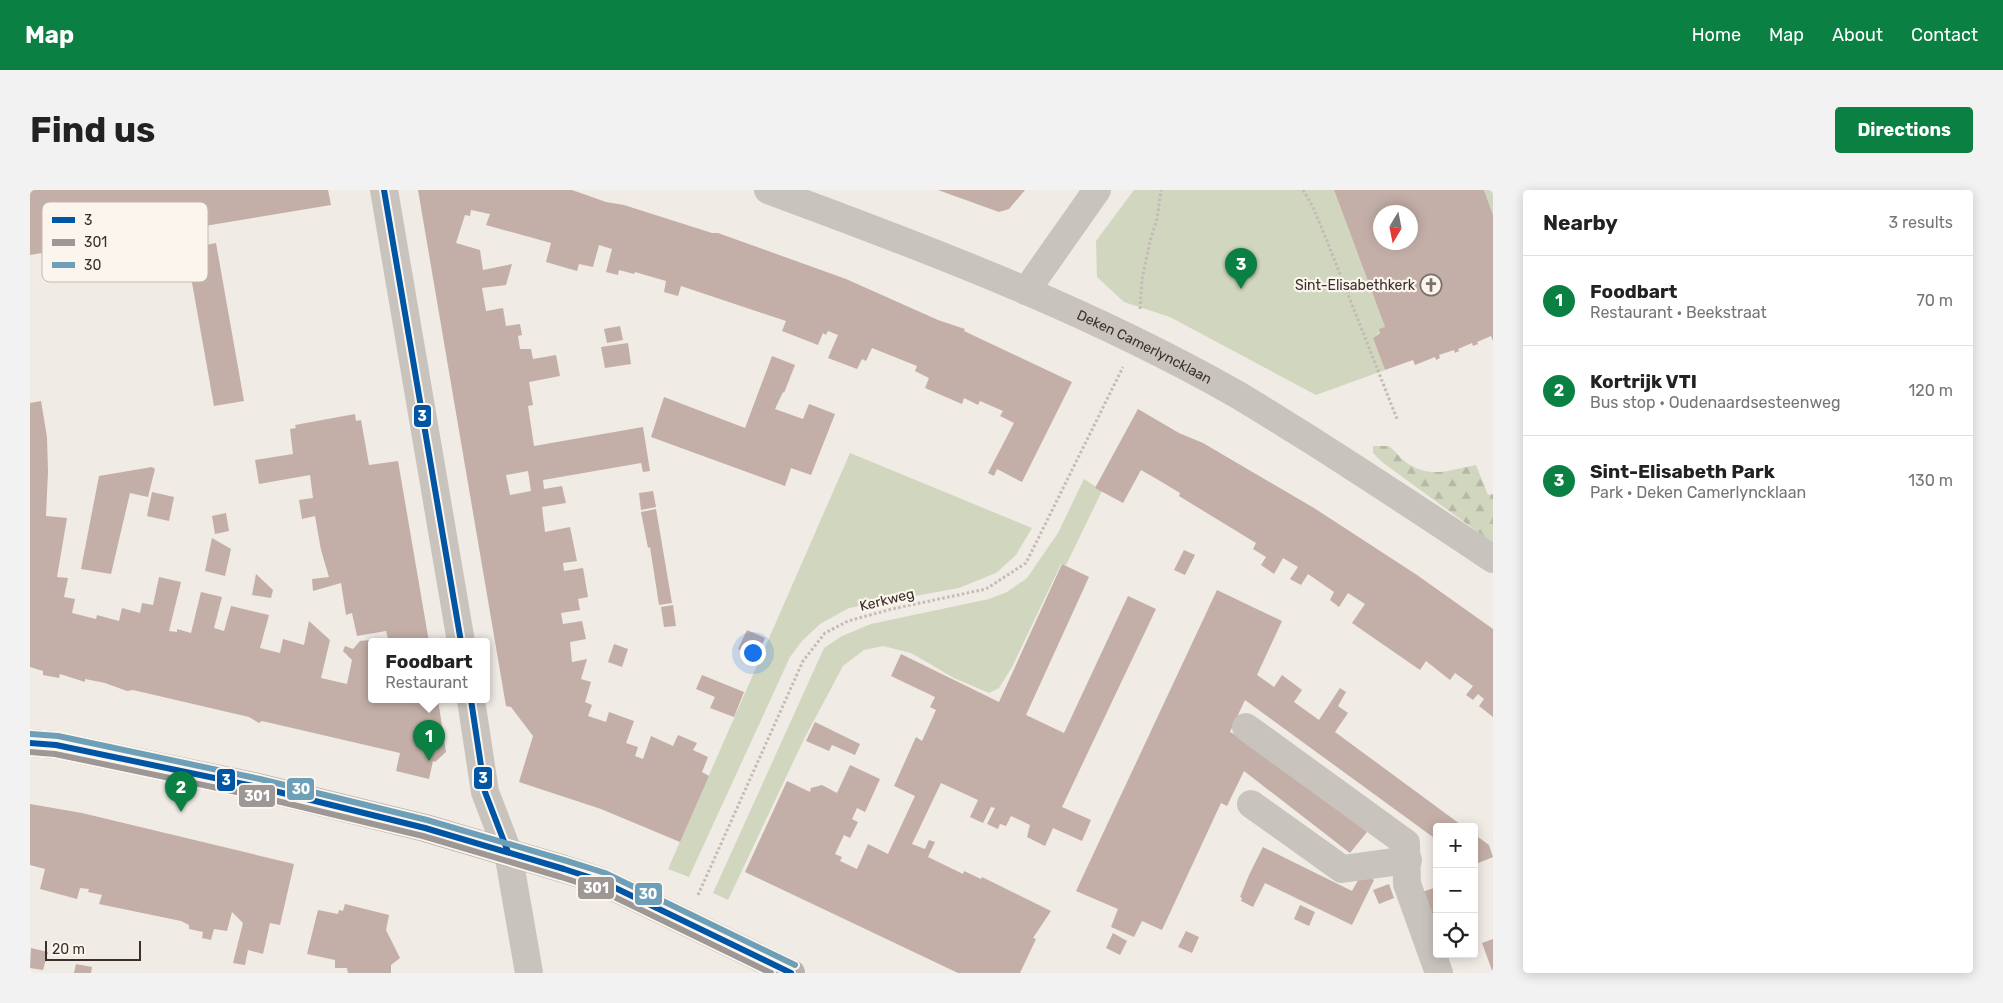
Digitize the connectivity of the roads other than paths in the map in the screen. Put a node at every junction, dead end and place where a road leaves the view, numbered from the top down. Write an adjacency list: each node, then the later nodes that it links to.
1 (384, 190): 6 (street)
2 (768, 190): 4 (street, Deken Camerlyncklaan)
3 (1097, 190): 4 (street)
4 (1026, 291): 5 (street, Deken Camerlyncklaan)
5 (1493, 559)
6 (460, 638)
7 (471, 703): 11 (street)
8 (1246, 727): 12 (street)
9 (30, 743): 11 (main road)
10 (1252, 804): 12 (street)
11 (508, 852): 13 (street); 14 (main road)
12 (1408, 860): 15 (street)
13 (530, 973)
14 (791, 973)
15 (1439, 973)

